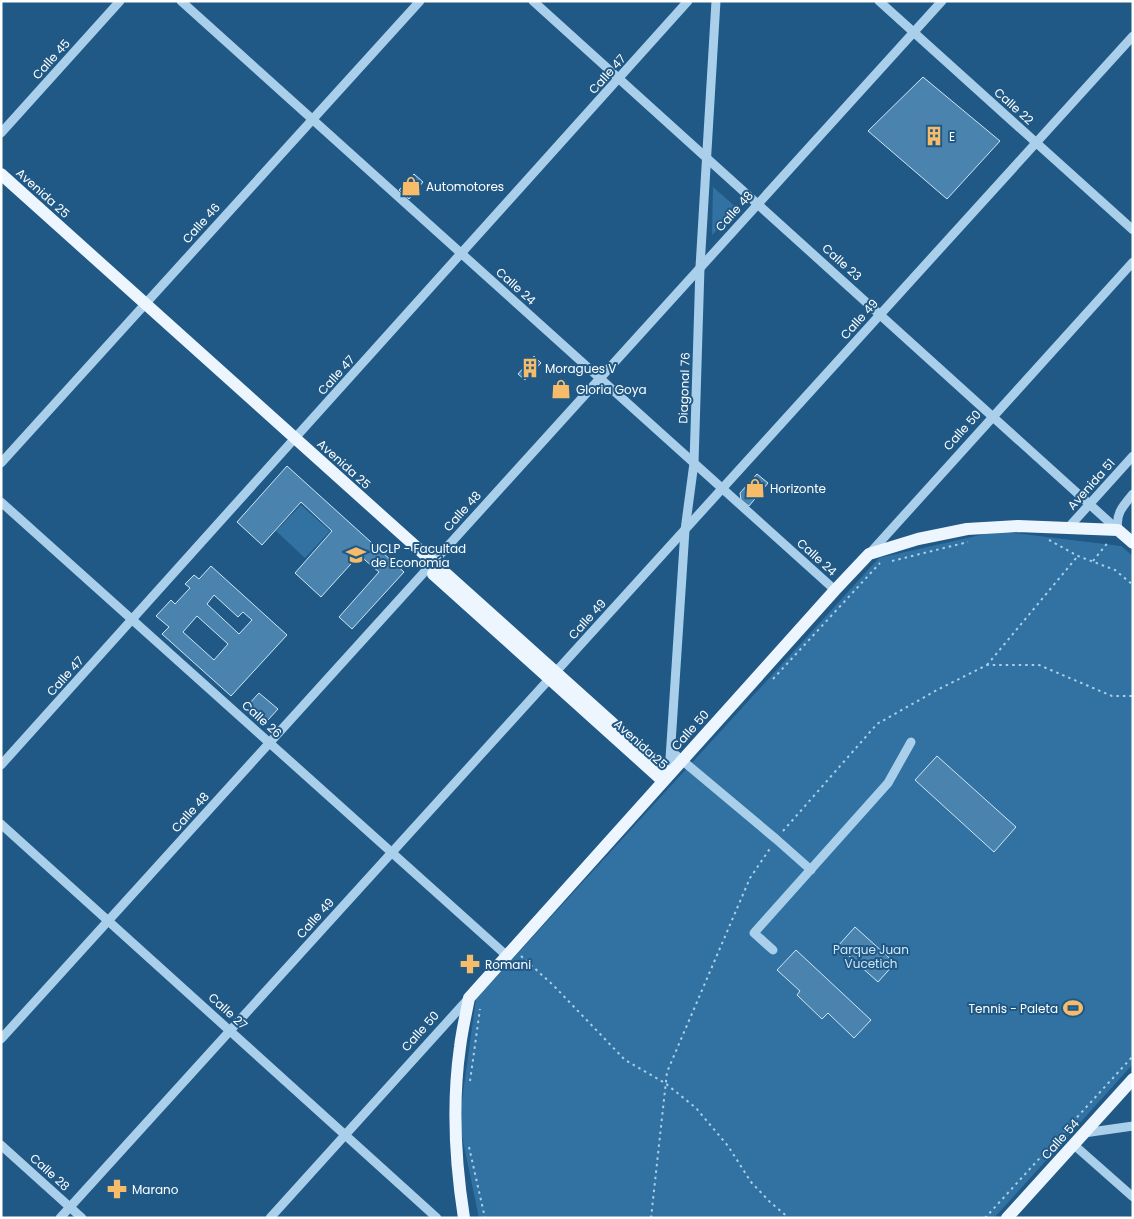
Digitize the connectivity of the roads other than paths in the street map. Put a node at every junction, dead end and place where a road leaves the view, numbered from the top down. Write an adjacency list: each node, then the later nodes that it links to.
1 (120, 1): 13 (street, Calle 45)
2 (181, 1): 12 (street, Calle 24)
3 (420, 1): 12 (street, Calle 46)
4 (533, 1): 11 (street, Calle 23)
5 (688, 1): 11 (street, Calle 47)
6 (716, 1): 15 (street, Diagonal 76)
7 (879, 1): 9 (street, Calle 22)
8 (942, 1): 9 (street, Calle 48)
9 (914, 32): 14 (street, Calle 22); 18 (street, Calle 48)
10 (1133, 36): 14 (street, Calle 49)
11 (619, 79): 15 (street, Calle 23); 20 (street, Calle 47)
12 (312, 120): 20 (street, Calle 24); 23 (street, Calle 46)
13 (1, 133)
14 (1036, 143): 19 (street, Calle 22); 24 (street, Calle 49)
15 (707, 158): 18 (street, Calle 23); 22 (street, Diagonal 76)
16 (1, 174): 23 (main road, Avenida 25)
17 (1, 183): 23 (main road, Avenida 25)
18 (758, 204): 22 (street, Calle 48); 24 (street, Calle 23)
19 (1133, 230)
20 (462, 254): 25 (street, Calle 24); 27 (street, Calle 47)
21 (1133, 262): 26 (street, Calle 50)
22 (700, 268): 25 (street, Calle 48); 30 (street, Diagonal 76)
23 (143, 306): 27 (main road, Avenida 25); 29 (street, Calle 46)
24 (880, 314): 26 (street, Calle 23); 31 (street, Calle 49)
25 (600, 378): 30 (street, Calle 24); 40 (street, Calle 48)
26 (993, 416): 34 (street, Calle 23); 39 (street, Calle 50)
27 (293, 442): 40 (main road, Avenida 25); 42 (street, Calle 47)
28 (1133, 456): 34 (street, Avenida 51)
29 (1, 463)
30 (694, 463): 31 (street, Calle 24); 36 (street, Diagonal 76)
31 (722, 488): 36 (street, Calle 49); 41 (street, Calle 24)
32 (1133, 494): 37 (street)
33 (1, 502): 42 (street, Calle 26)
34 (1090, 504): 35 (street, Avenida 51); 37 (street, Calle 23)
35 (1068, 528): 37 (main road); 39 (main road)
36 (684, 530): 43 (street, Calle 49); 46 (street, Diagonal 76)
37 (1118, 530): 38 (main road, Calle 23)
38 (1133, 543)
39 (870, 554): 41 (main road, Calle 50)
40 (430, 566): 43 (main road, Avenida 25); 45 (street, Calle 48)
41 (835, 590): 47 (main road, Calle 50)
42 (132, 620): 45 (street, Calle 26); 48 (street, Calle 47)
43 (552, 676): 49 (main road, Avenida 25); 51 (street, Calle 49)
44 (911, 742): 52 (street)
45 (269, 743): 51 (street, Calle 26); 53 (street, Calle 48)
46 (671, 751): 47 (street); 49 (street, Diagonal 76)
47 (682, 760): 49 (main road, Calle 50); 52 (street)
48 (1, 765)
49 (666, 778): 55 (main road, Calle 50)
50 (1, 824): 53 (street, Calle 27)
51 (392, 853): 55 (street, Calle 26); 57 (street, Calle 49)
52 (811, 870): 54 (street)
53 (108, 920): 57 (street, Calle 27); 58 (street, Calle 48)
54 (773, 950)
55 (509, 952): 56 (main road, Calle 50)
56 (469, 998): 62 (street, Calle 50); 71 (main road)
57 (230, 1030): 62 (street, Calle 27); 66 (street, Calle 49)
58 (1, 1038)
59 (1133, 1079): 61 (main road, Calle 54)
60 (1133, 1126): 61 (street)
61 (1083, 1133): 63 (main road, Calle 54)
62 (344, 1134): 69 (street, Calle 50); 70 (street, Calle 27)
63 (1074, 1144): 65 (street); 72 (main road, Calle 54)
64 (1, 1145): 66 (street, Calle 28)
65 (1133, 1198)
66 (70, 1207): 67 (street, Calle 49); 68 (street, Calle 28)
67 (60, 1218)
68 (82, 1218)
69 (270, 1218)
70 (437, 1218)
71 (464, 1218)
72 (1007, 1218)

